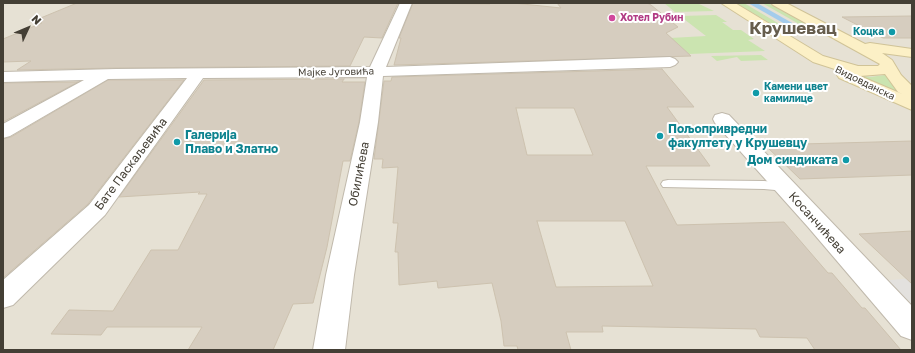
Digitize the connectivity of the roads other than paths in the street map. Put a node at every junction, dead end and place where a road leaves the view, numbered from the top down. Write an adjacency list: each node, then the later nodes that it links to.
1 (406, 3): 9 (street, Обилићева)
2 (727, 3): 6 (main road)
3 (777, 3): 4 (main road)
4 (851, 42): 5 (main road); 8 (main road)
5 (912, 54): 8 (main road)
6 (818, 59): 8 (main road); 14 (main road, Видовданска)
7 (670, 62): 9 (street, Мајке Југовића)
8 (888, 65): 13 (main road, Видовданска)
9 (376, 72): 11 (street, Мајке Југовића); 21 (street, Обилићева)
10 (105, 74): 11 (street, Мајке Југовића); 12 (street, Мајке Југовића); 16 (street)
11 (198, 74): 19 (street, Бате Паскаљевића)
12 (3, 77)
13 (912, 93)
14 (912, 105)
15 (722, 118): 18 (street, Косанчићева)
16 (3, 132)
17 (668, 184): 18 (lane)
18 (786, 187): 20 (street, Косанчићева)
19 (3, 298)
20 (908, 319)
21 (329, 350)

